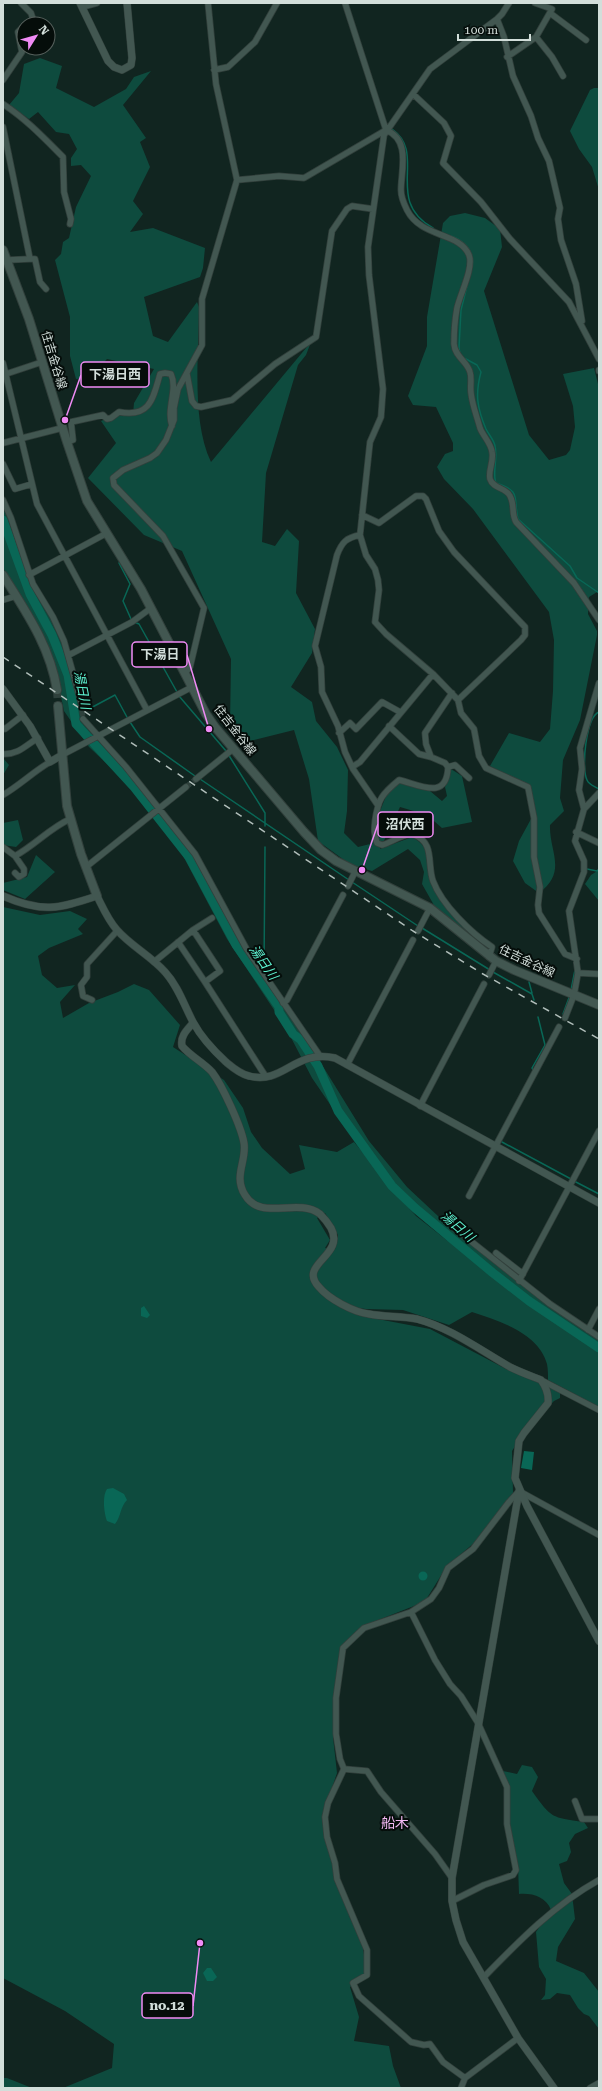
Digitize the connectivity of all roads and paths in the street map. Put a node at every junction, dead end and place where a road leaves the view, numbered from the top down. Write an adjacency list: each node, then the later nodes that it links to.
1 (21, 3): 11 (street)
2 (97, 3): 9 (street)
3 (127, 3): 9 (street)
4 (208, 3): 17 (street)
5 (276, 3): 17 (street)
6 (345, 3): 23 (street)
7 (509, 3): 12 (street)
8 (535, 3): 10 (street)
9 (81, 5)
10 (550, 13): 13 (street); 14 (street)
11 (32, 16)
12 (497, 19): 16 (street); 20 (street)
13 (536, 37): 16 (street); 18 (street)
14 (586, 40)
15 (19, 56): 19 (street)
16 (507, 57): 31 (street)
17 (214, 70): 24 (street)
18 (563, 76)
19 (3, 80)
20 (413, 94): 23 (street); 31 (street)
21 (3, 104): 26 (street)
22 (3, 128): 28 (street)
23 (386, 130): 24 (street); 25 (street); 54 (street)
24 (237, 180): 36 (street)
25 (373, 209): 36 (street); 45 (street)
26 (70, 224)
27 (3, 250): 29 (main road, 住吉金谷線)
28 (30, 259): 29 (street); 30 (street)
29 (7, 260): 33 (main road, 住吉金谷線)
30 (46, 289)
31 (583, 326): 32 (street)
32 (599, 359)
33 (42, 362): 35 (street); 38 (main road, 住吉金谷線)
34 (3, 363): 35 (street)
35 (6, 374): 39 (street)
36 (187, 374): 37 (street)
37 (172, 426): 40 (street); 57 (street)
38 (62, 428): 39 (street); 40 (main road, 住吉金谷線)
39 (22, 438): 41 (street); 43 (street)
40 (67, 442): 46 (main road, 住吉金谷線)
41 (3, 443)
42 (3, 464): 43 (street)
43 (32, 484): 48 (street)
44 (3, 500): 50 (street)
45 (362, 515): 47 (street); 64 (street)
46 (107, 533): 48 (street); 53 (main road, 住吉金谷線)
47 (360, 535): 58 (street); 73 (street)
48 (64, 555): 50 (street); 55 (street)
49 (3, 575): 51 (main road)
50 (30, 575): 56 (street)
51 (16, 596): 52 (street); 62 (main road)
52 (3, 600)
53 (151, 608): 55 (street); 57 (main road, 住吉金谷線)
54 (599, 620)
55 (107, 635): 56 (street); 67 (street)
56 (69, 655): 65 (street)
57 (184, 673): 60 (main road, 住吉金谷線)
58 (433, 674): 63 (street); 68 (street)
59 (599, 683): 90 (street)
60 (192, 687): 67 (street); 76 (main road, 住吉金谷線)
61 (3, 689): 69 (street)
62 (57, 690)
63 (452, 693): 64 (street); 79 (street)
64 (458, 700): 111 (street)
65 (81, 702)
66 (58, 706): 78 (main road)
67 (147, 710): 74 (street)
68 (400, 712): 71 (street); 73 (street)
69 (23, 715): 72 (street); 75 (street)
70 (83, 719): 74 (street)
71 (389, 726): 79 (street); 81 (street)
72 (3, 728)
73 (339, 733): 81 (street)
74 (100, 736): 78 (street); 89 (street)
75 (38, 738): 77 (street); 80 (street)
76 (229, 752): 84 (street); 97 (main road, 住吉金谷線)
77 (3, 754)
78 (62, 755): 80 (street); 91 (main road)
79 (431, 757): 82 (street)
80 (50, 762): 87 (street)
81 (352, 767): 88 (street)
82 (448, 767): 83 (street); 88 (street)
83 (469, 778)
84 (196, 779)
85 (186, 787): 89 (street)
86 (599, 793): 90 (street)
87 (3, 795)
88 (377, 804): 110 (street)
89 (160, 808): 96 (street); 120 (street)
90 (584, 809): 92 (street)
91 (70, 819): 95 (street); 96 (main road)
92 (576, 832): 93 (street); 111 (street)
93 (599, 843)
94 (3, 848): 95 (street)
95 (15, 856): 98 (street)
96 (86, 867): 102 (main road)
97 (355, 872): 99 (street); 103 (main road, 住吉金谷線)
98 (15, 873)
99 (348, 886)
100 (343, 894): 120 (street)
101 (3, 896): 102 (street)
102 (97, 896): 106 (street)
103 (430, 908): 107 (street); 110 (main road, 住吉金谷線)
104 (212, 918): 105 (street)
105 (194, 930): 109 (street); 116 (street)
106 (117, 931): 112 (street); 119 (street)
107 (418, 931)
108 (413, 940): 126 (street)
109 (178, 942): 112 (street); 116 (street)
110 (493, 959): 113 (street); 118 (main road, 住吉金谷線)
111 (577, 959): 114 (street)
112 (154, 962): 123 (street)
113 (490, 972)
114 (578, 973): 115 (street); 118 (street)
115 (599, 974)
116 (205, 982): 127 (street)
117 (484, 984): 128 (street)
118 (574, 995): 121 (main road, 住吉金谷線); 122 (street)
119 (92, 1000)
120 (283, 1003): 125 (street)
121 (599, 1005)
122 (565, 1018)
123 (193, 1023): 127 (street); 141 (street)
124 (559, 1027): 130 (street)
125 (319, 1056): 126 (street); 127 (street)
126 (348, 1065): 128 (street)
127 (266, 1077)
128 (420, 1106): 130 (street)
129 (599, 1131): 131 (street)
130 (496, 1147): 131 (street); 132 (street)
131 (572, 1183): 133 (street); 136 (street)
132 (469, 1196)
133 (599, 1203)
134 (453, 1227): 137 (street)
135 (496, 1253): 136 (street)
136 (523, 1274): 137 (street)
137 (520, 1280): 139 (street)
138 (599, 1309): 139 (street)
139 (588, 1330): 140 (street)
140 (599, 1337)
141 (541, 1380): 142 (street); 143 (street)
142 (599, 1410)
143 (519, 1491): 144 (street); 145 (street); 146 (street); 147 (street)
144 (599, 1535)
145 (411, 1612): 147 (street); 148 (street)
146 (599, 1641)
147 (478, 1723): 151 (street); 153 (street)
148 (344, 1769): 151 (street); 156 (street)
149 (575, 1801): 150 (street)
150 (599, 1819)
151 (452, 1878): 153 (street)
152 (599, 1880): 154 (street)
153 (452, 1901): 154 (street)
154 (484, 1977): 155 (street)
155 (518, 2038): 156 (street); 159 (street)
156 (465, 2078): 158 (street)
157 (599, 2083): 160 (street)
158 (462, 2088)
159 (554, 2088)
160 (590, 2088)

